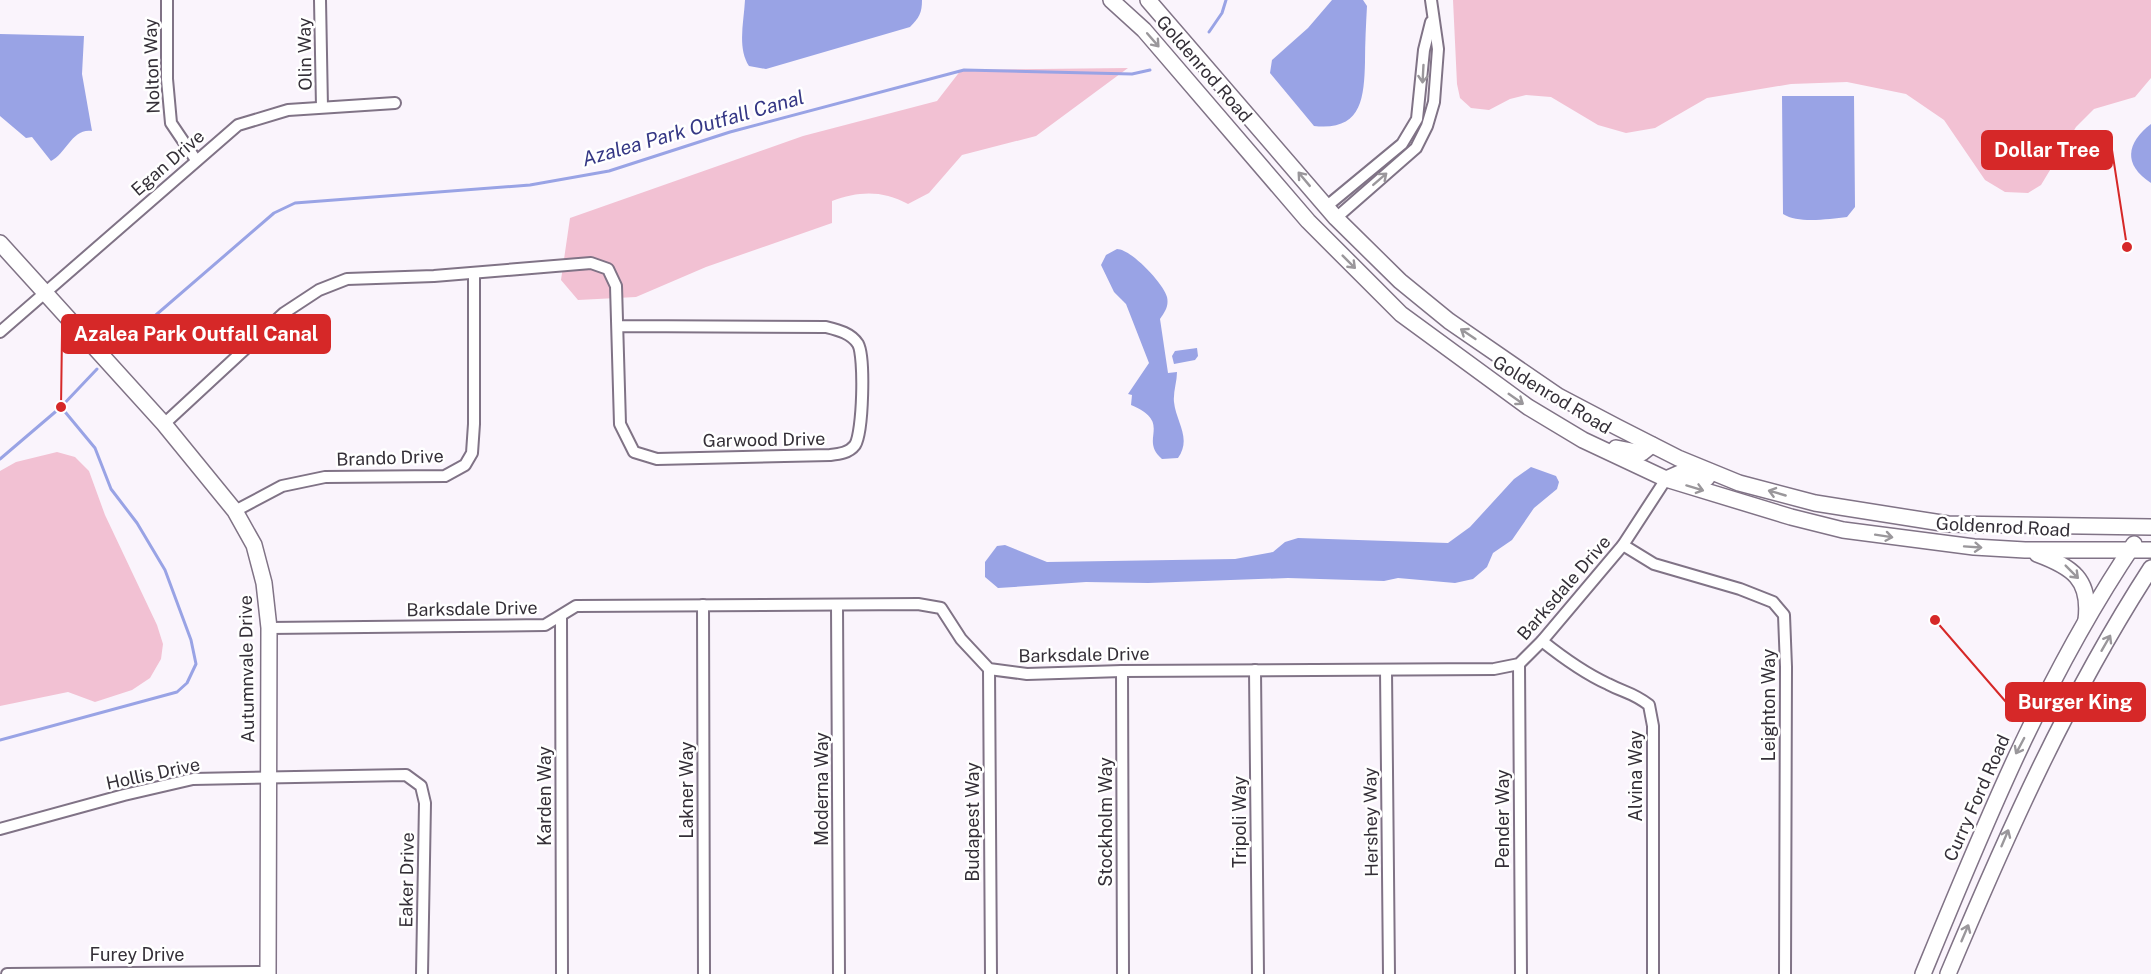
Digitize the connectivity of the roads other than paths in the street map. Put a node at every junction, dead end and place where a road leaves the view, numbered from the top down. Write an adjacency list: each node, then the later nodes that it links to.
1 (167, 0): 8 (street, Nolton Way)
2 (320, 0): 7 (street, Olin Way)
3 (1111, 0): 9 (main road, Goldenrod Road, one-way to 9)
4 (1148, 0): 10 (main road, Goldenrod Road, one-way to 4)
5 (1431, 0): 10 (street)
6 (395, 103): 7 (street, Egan Drive)
7 (322, 107): 8 (street, Egan Drive)
8 (196, 160): 15 (street, Egan Drive)
9 (1276, 182): 10 (main road); 11 (main road, Goldenrod Road)
10 (1331, 212): 13 (main road, Goldenrod Road)
11 (1308, 221): 13 (main road); 19 (main road, Goldenrod Road, one-way to 19)
12 (0, 243): 15 (main road, Autumnvale Drive)
13 (1371, 254): 20 (main road, Goldenrod Road, one-way to 13)
14 (474, 273): 16 (street, Garwood Drive); 18 (street, Garwood Drive); 23 (street, Brando Drive)
15 (45, 294): 17 (street, Egan Drive); 18 (main road, Autumnvale Drive)
16 (618, 326): 16 (street, Garwood Drive)
17 (0, 333)
18 (164, 424): 23 (main road, Autumnvale Drive)
19 (1584, 440): 20 (main road); 21 (main road, Goldenrod Road)
20 (1652, 445): 22 (main road, Goldenrod Road)
21 (1666, 479): 22 (main road); 25 (street, Barksdale Drive); 26 (main road, Goldenrod Road, one-way to 26)
22 (1739, 483): 24 (main road, Goldenrod Road, one-way to 22)
23 (235, 511): 34 (main road, Autumnvale Drive)
24 (2149, 525): 27 (main road, Curry Ford Road)
25 (1623, 545): 35 (street, Barksdale Drive); 57 (street, Leighton Way)
26 (2025, 550): 27 (main road, Goldenrod Road); 33 (main road, one-way to 33)
27 (2131, 550): 28 (main road, Goldenrod Road); 33 (main road, Curry Ford Road)
28 (2151, 550)
29 (2151, 568): 60 (main road, one-way to 29)
30 (703, 605): 31 (street, Barksdale Drive); 32 (street, Barksdale Drive); 49 (street, Lakner Way)
31 (837, 605): 37 (street, Barksdale Drive); 50 (street, Moderna Way)
32 (561, 617): 34 (street, Barksdale Drive); 48 (street, Karden Way)
33 (2086, 620): 44 (main road, Curry Ford Road, one-way to 44)
34 (269, 628): 41 (main road, Autumnvale Drive)
35 (1542, 641): 36 (street, Barksdale Drive); 56 (street, Alvina Way)
36 (1518, 664): 39 (street, Barksdale Drive); 55 (street, Pender Way)
37 (989, 669): 40 (street, Barksdale Drive); 51 (street, Budapest Way)
38 (1255, 670): 39 (street, Barksdale Drive); 40 (street, Barksdale Drive); 53 (street, Tripoli Way)
39 (1386, 670): 54 (street, Hershey Way)
40 (1122, 671): 52 (street, Stockholm Way)
41 (267, 776): 42 (street, Hollis Drive); 43 (street, Hollis Drive); 45 (main road, Autumnvale Drive)
42 (421, 786): 47 (street, Eaker Drive)
43 (0, 830)
44 (1953, 902): 58 (main road, Curry Ford Road); 59 (main road)
45 (268, 973): 46 (street, Furey Drive)
46 (7, 974)
47 (422, 974)
48 (562, 974)
49 (704, 974)
50 (839, 974)
51 (990, 974)
52 (1123, 974)
53 (1257, 974)
54 (1389, 974)
55 (1521, 974)
56 (1653, 974)
57 (1785, 974)
58 (1923, 974)
59 (1931, 974)
60 (1948, 974)

